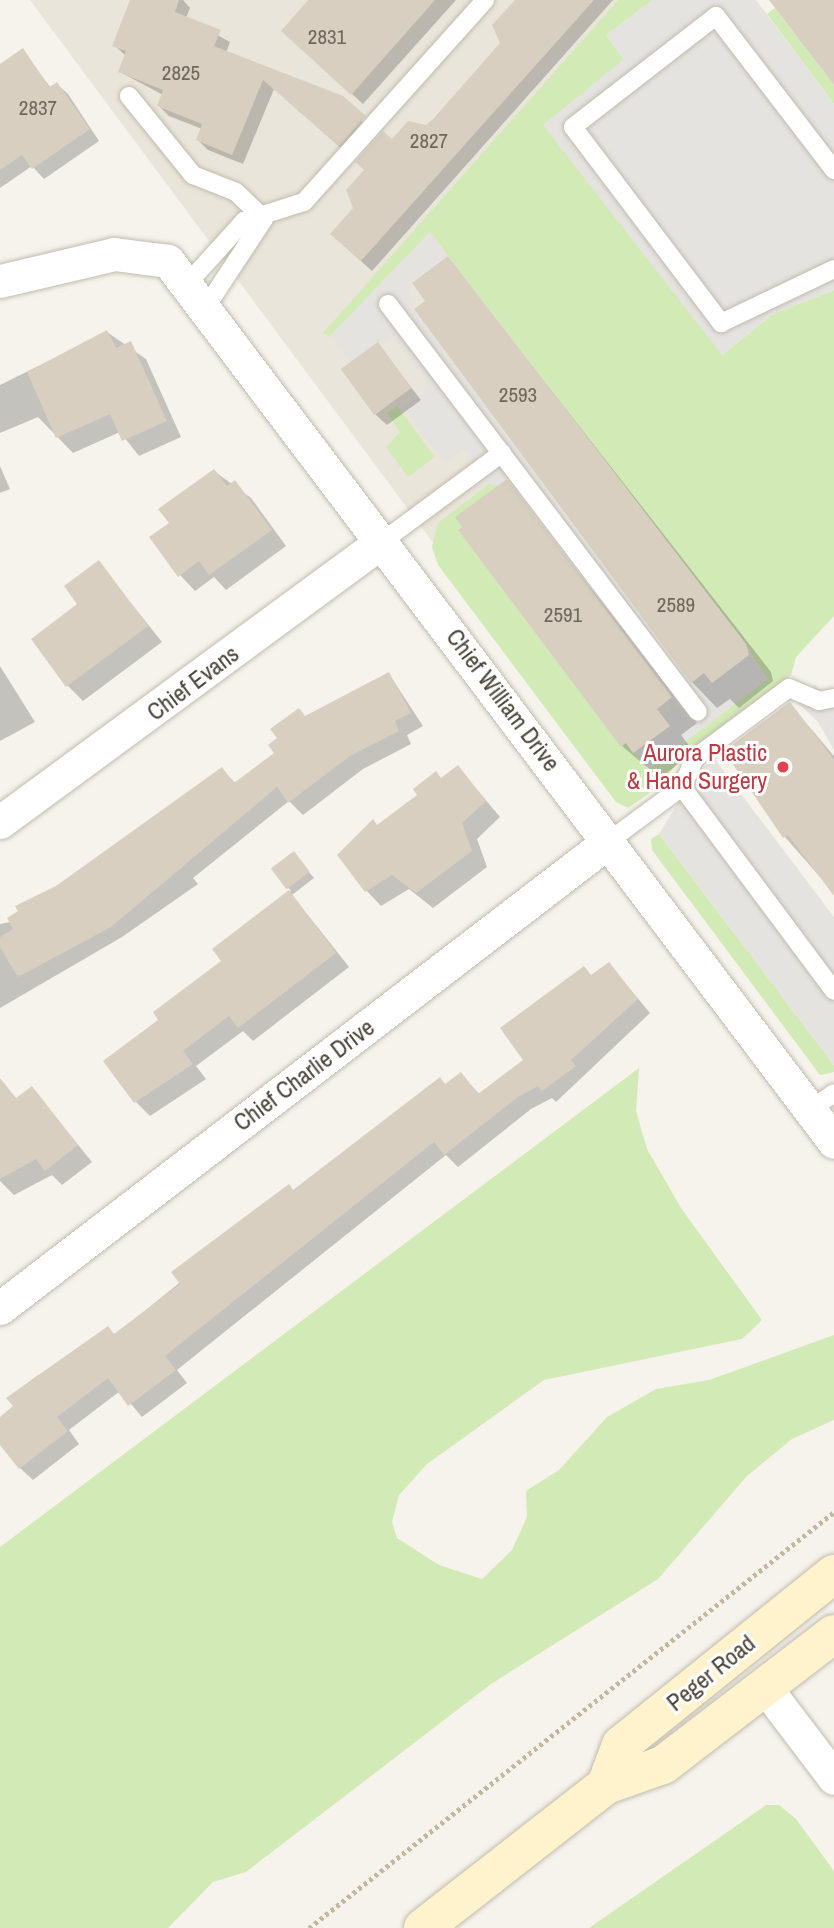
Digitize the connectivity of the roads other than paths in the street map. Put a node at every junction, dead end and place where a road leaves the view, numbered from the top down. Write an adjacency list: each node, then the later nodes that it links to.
1 (485, 0): 4 (lane)
2 (129, 96): 4 (lane)
3 (834, 170): 5 (lane)
4 (264, 219): 7 (lane); 7 (lane)
5 (834, 269)
6 (0, 281): 7 (street)
7 (187, 284): 10 (street, Chief William Drive)
8 (388, 304): 9 (lane)
9 (502, 453): 10 (lane); 12 (lane)
10 (383, 541): 14 (street, Chief Evans); 15 (street, Chief William Drive)
11 (834, 698): 13 (lane)
12 (698, 712)
13 (682, 787): 15 (lane); 16 (lane)
14 (0, 822)
15 (609, 841): 17 (street, Chief William Drive); 19 (street, Chief Charlie Drive)
16 (834, 991)
17 (822, 1102): 18 (street, Chief William Drive)
18 (834, 1142)
19 (0, 1308)
20 (834, 1574): 24 (main road, Peger Road)
21 (834, 1634): 22 (main road, Peger Road)
22 (765, 1688): 23 (street); 24 (main road, Peger Road)
23 (834, 1778)
24 (606, 1785): 25 (main road, Peger Road)
25 (423, 1928)

